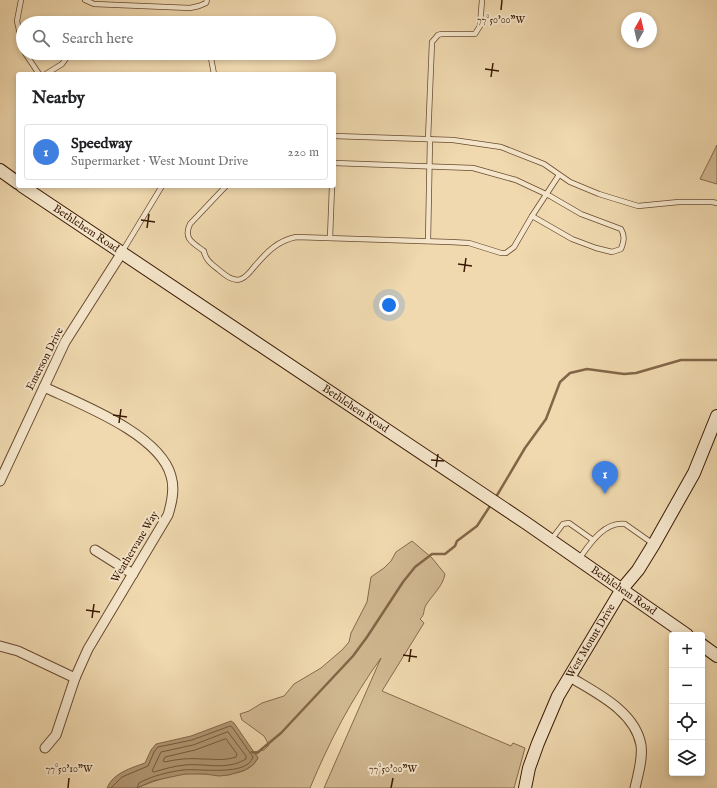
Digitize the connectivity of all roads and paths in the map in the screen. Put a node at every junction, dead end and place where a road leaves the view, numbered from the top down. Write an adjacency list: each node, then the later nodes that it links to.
1 (22, 0): 5 (lane)
2 (85, 0): 3 (lane)
3 (207, 0)
4 (482, 0): 13 (lane)
5 (18, 16)
6 (30, 60): 9 (lane)
7 (65, 60): 10 (lane)
8 (211, 60): 11 (lane)
9 (38, 72)
10 (49, 72)
11 (214, 72)
12 (336, 136): 13 (lane)
13 (429, 139): 15 (lane); 17 (lane)
14 (336, 163): 15 (lane)
15 (429, 166): 23 (lane); 27 (lane)
16 (0, 170): 18 (main road)
17 (559, 175): 23 (lane); 24 (lane)
18 (16, 182)
19 (25, 188): 28 (main road, Bethlehem Road)
20 (161, 188): 28 (lane)
21 (224, 188): 26 (lane)
22 (332, 188): 26 (lane)
23 (546, 194): 25 (lane); 25 (lane)
24 (717, 203)
25 (532, 216): 27 (lane)
26 (330, 238): 27 (lane)
27 (428, 241)
28 (121, 254): 29 (street, Emerson Drive); 32 (main road, Bethlehem Road)
29 (44, 387): 31 (street, Emerson Drive); 37 (street, Weathervane Way)
30 (717, 416): 34 (main road, West Mount Drive)
31 (0, 481)
32 (551, 540): 33 (lane); 36 (main road, Bethlehem Road)
33 (593, 540): 34 (lane); 36 (lane)
34 (654, 544): 38 (main road, West Mount Drive)
35 (94, 550): 37 (street)
36 (579, 559): 38 (main road, Bethlehem Road)
37 (133, 574): 44 (street, Weathervane Way)
38 (622, 589): 39 (main road, Bethlehem Road); 43 (main road, West Mount Drive)
39 (683, 632)
40 (0, 646): 44 (street)
41 (705, 647): 42 (main road)
42 (717, 656)
43 (570, 677): 46 (main road, West Mount Drive); 47 (street)
44 (75, 678): 45 (street, Weathervane Way)
45 (45, 748)
46 (525, 788)
47 (635, 788)

